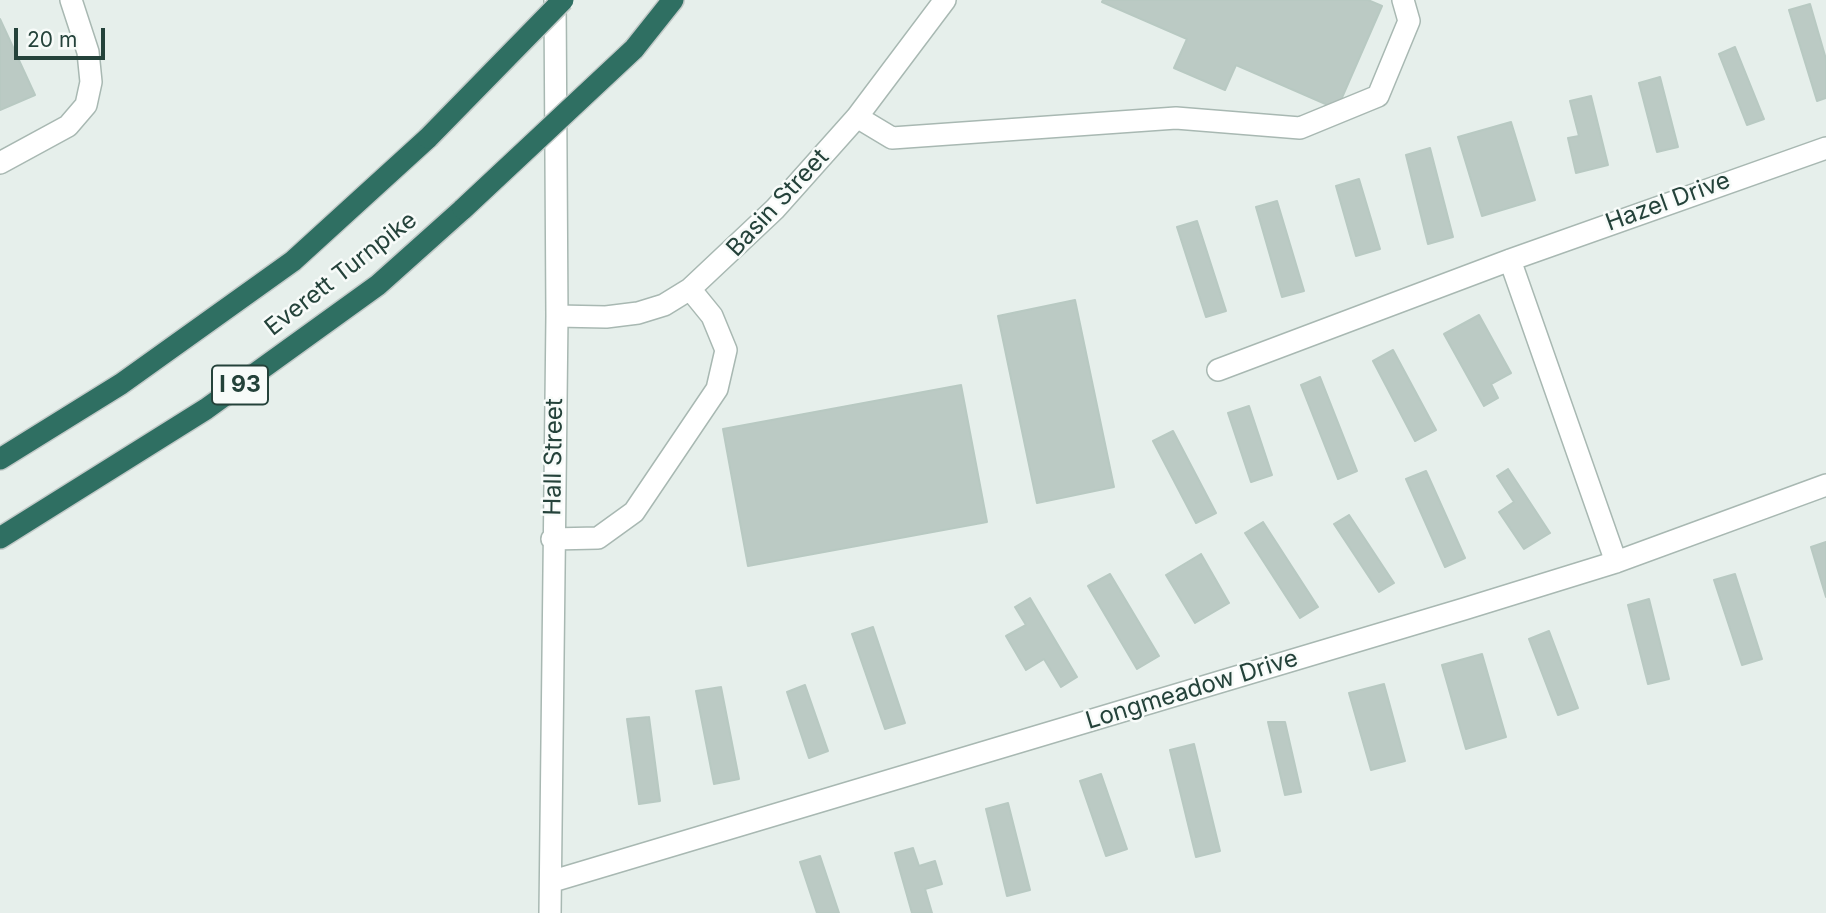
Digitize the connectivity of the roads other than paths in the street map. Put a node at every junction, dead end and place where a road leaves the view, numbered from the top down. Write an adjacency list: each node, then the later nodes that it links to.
1 (71, 0): 9 (street)
2 (555, 0): 12 (street, Hall Street)
3 (563, 0): 14 (highway, Everett Turnpike, bridge)
4 (673, 0): 16 (highway, Everett Turnpike / I 93, bridge)
5 (945, 0): 7 (street, Basin Street)
6 (1403, 0): 7 (street)
7 (857, 117): 11 (street, Basin Street)
8 (1826, 148): 10 (street, Hazel Drive)
9 (0, 163)
10 (1510, 260): 13 (street, Hazel Drive); 18 (street)
11 (690, 289): 12 (street, Basin Street); 17 (street)
12 (556, 316): 17 (street, Hall Street)
13 (1218, 370)
14 (0, 459)
15 (1826, 485): 18 (street, Longmeadow Drive)
16 (0, 538)
17 (552, 539): 19 (street, Hall Street)
18 (1616, 562): 19 (street, Longmeadow Drive)
19 (552, 881): 20 (street, Hall Street)
20 (550, 913)

